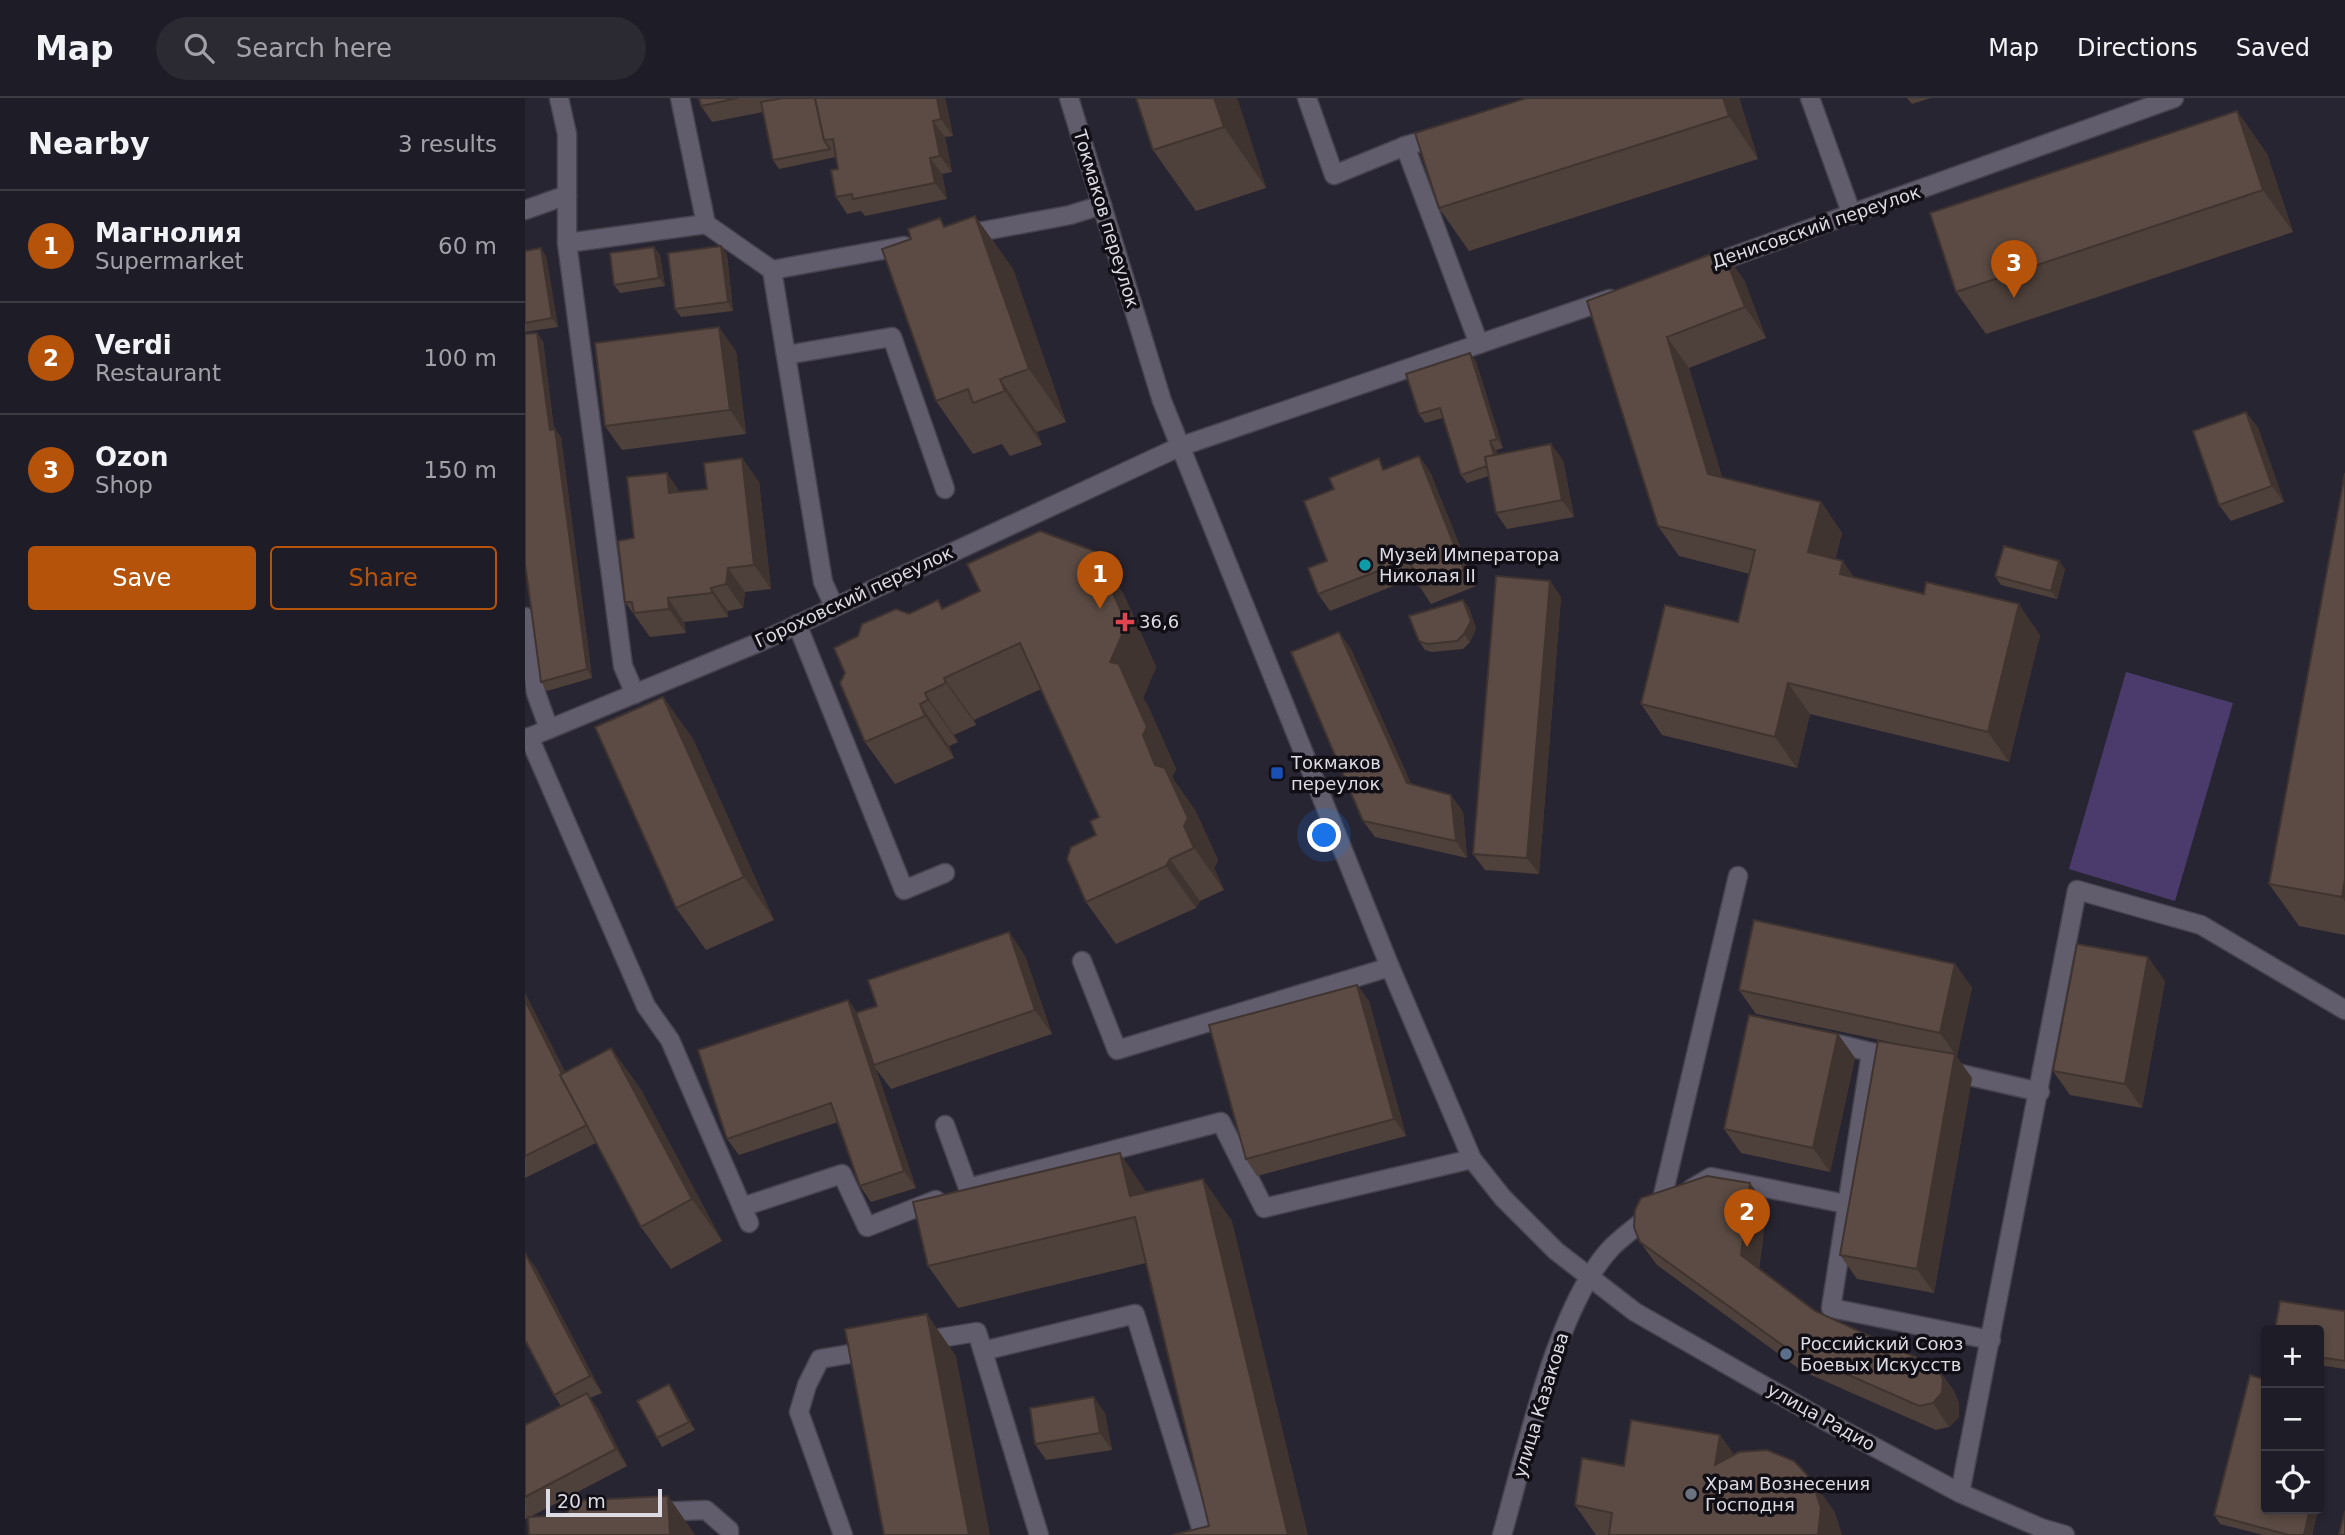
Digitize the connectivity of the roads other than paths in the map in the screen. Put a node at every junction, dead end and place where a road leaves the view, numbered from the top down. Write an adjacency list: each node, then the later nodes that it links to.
1 (559, 98): 9 (street)
2 (680, 98): 13 (street)
3 (1069, 98): 10 (street, Токмаков переулок)
4 (1307, 98): 8 (street)
5 (1810, 98): 12 (street)
6 (2174, 98): 12 (street, Денисовский переулок)
7 (1457, 131): 8 (street)
8 (1405, 146): 20 (street)
9 (567, 195): 11 (street); 15 (street)
10 (1102, 205): 14 (street); 22 (street, Токмаков переулок)
11 (525, 210)
12 (1852, 215): 18 (street, Денисовский переулок)
13 (706, 224): 15 (street); 17 (street)
14 (948, 238)
15 (567, 243): 27 (street)
16 (921, 243): 17 (street)
17 (772, 271): 21 (street)
18 (1685, 273)
19 (1633, 291): 20 (street)
20 (1479, 344): 22 (street)
21 (786, 355): 23 (street); 24 (street)
22 (1179, 447): 24 (street, Гороховский переулок); 33 (street, Токмаков переулок)
23 (945, 489)
24 (834, 606): 26 (street, Гороховский переулок)
25 (525, 617): 28 (street)
26 (797, 624): 27 (street, Гороховский переулок); 30 (street)
27 (635, 694): 28 (street, Гороховский переулок)
28 (549, 729): 29 (street, Гороховский переулок)
29 (527, 738): 42 (street)
30 (945, 873)
31 (1738, 876): 44 (street)
32 (1082, 961): 33 (street)
33 (1390, 967): 41 (street, Токмаков переулок)
34 (2345, 1010): 39 (street)
35 (1806, 1037): 36 (street)
36 (1871, 1053): 37 (street); 43 (street)
37 (1897, 1059)
38 (1936, 1068): 39 (street)
39 (2040, 1093): 46 (street)
40 (945, 1125): 42 (street)
41 (1472, 1159): 42 (street); 45 (street, Токмаков переулок)
42 (968, 1188)
43 (1846, 1204): 44 (street, улица Казакова); 46 (street)
44 (1660, 1208): 45 (street, улица Казакова)
45 (1589, 1278): 48 (street, улица Радио); 54 (street, улица Казакова)
46 (1991, 1340): 48 (street)
47 (983, 1351): 51 (street); 52 (street); 53 (street)
48 (1961, 1493): 55 (street, улица Радио)
49 (636, 1518): 50 (street)
50 (729, 1535)
51 (843, 1535)
52 (1039, 1535)
53 (1198, 1535)
54 (1502, 1535)
55 (2065, 1535)

